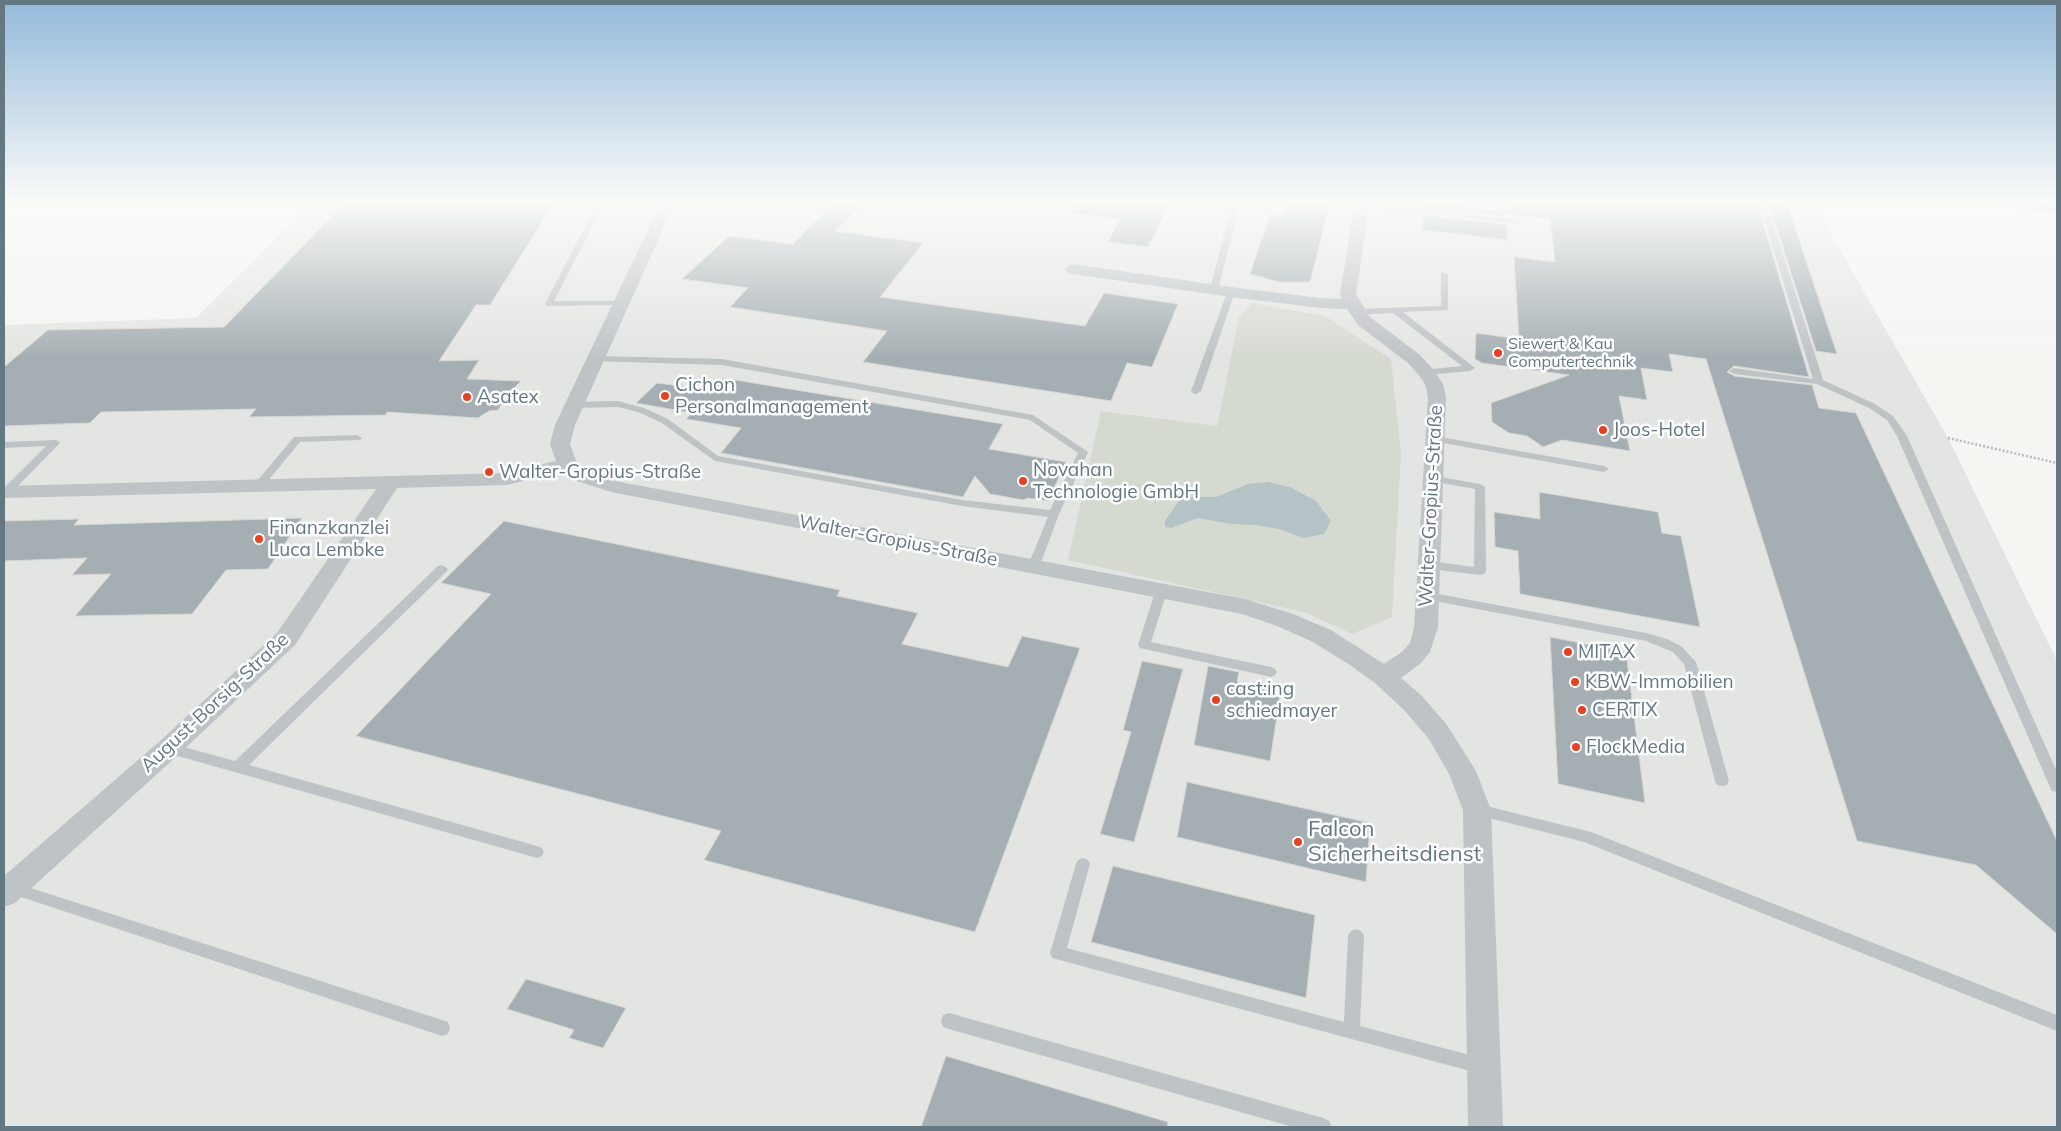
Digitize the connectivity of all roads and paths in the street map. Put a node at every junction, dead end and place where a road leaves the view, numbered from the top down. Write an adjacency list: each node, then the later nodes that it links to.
1 (576, 253): 10 (lane)
2 (645, 253): 10 (street)
3 (1223, 253): 8 (lane)
4 (1354, 253): 11 (street)
5 (1779, 253): 16 (lane)
6 (1073, 269): 8 (street)
7 (1444, 274): 12 (lane)
8 (1214, 289): 9 (street)
9 (1231, 292): 11 (street); 17 (lane)
10 (622, 303): 13 (street)
11 (1354, 308): 12 (lane); 15 (street, Walter-Gropius-Straße)
12 (1395, 310): 15 (lane)
13 (596, 359): 18 (street); 30 (lane)
14 (1734, 371): 16 (lane)
15 (1426, 372): 21 (street, Walter-Gropius-Straße)
16 (1819, 382): 41 (lane)
17 (1196, 391)
18 (574, 405): 24 (street); 30 (lane)
19 (357, 438): 28 (lane)
20 (1948, 438): 23 (path)
21 (1435, 439): 25 (lane); 26 (street, Walter-Gropius-Straße)
22 (4, 445): 29 (lane)
23 (2057, 463)
24 (567, 464): 27 (street); 32 (street, Walter-Gropius-Straße)
25 (1604, 469)
26 (1434, 480): 31 (street, Walter-Gropius-Straße); 31 (lane)
27 (391, 482): 28 (street); 38 (street, August-Borsig-Straße)
28 (258, 486): 29 (street)
29 (5, 492)
30 (1054, 514): 32 (lane)
31 (1429, 565): 35 (street, Walter-Gropius-Straße)
32 (1033, 568): 34 (street, Walter-Gropius-Straße)
33 (442, 570): 39 (lane)
34 (1161, 592): 36 (lane); 37 (street, Walter-Gropius-Straße)
35 (1428, 596): 37 (street, Walter-Gropius-Straße); 40 (lane)
36 (1271, 672)
37 (1384, 677): 42 (street, Walter-Gropius-Straße)
38 (169, 748): 39 (lane); 45 (street, August-Borsig-Straße)
39 (237, 768): 43 (lane)
40 (1722, 780)
41 (2057, 787)
42 (1477, 810): 48 (lane); 51 (street, Walter-Gropius-Straße)
43 (537, 852)
44 (1083, 864): 50 (lane)
45 (7, 890): 49 (lane)
46 (1356, 936): 50 (lane)
47 (949, 1020): 52 (lane)
48 (2057, 1023)
49 (442, 1028)
50 (1352, 1032): 51 (lane)
51 (1485, 1067): 53 (street, Walter-Gropius-Straße)
52 (1323, 1127)
53 (1486, 1127)

